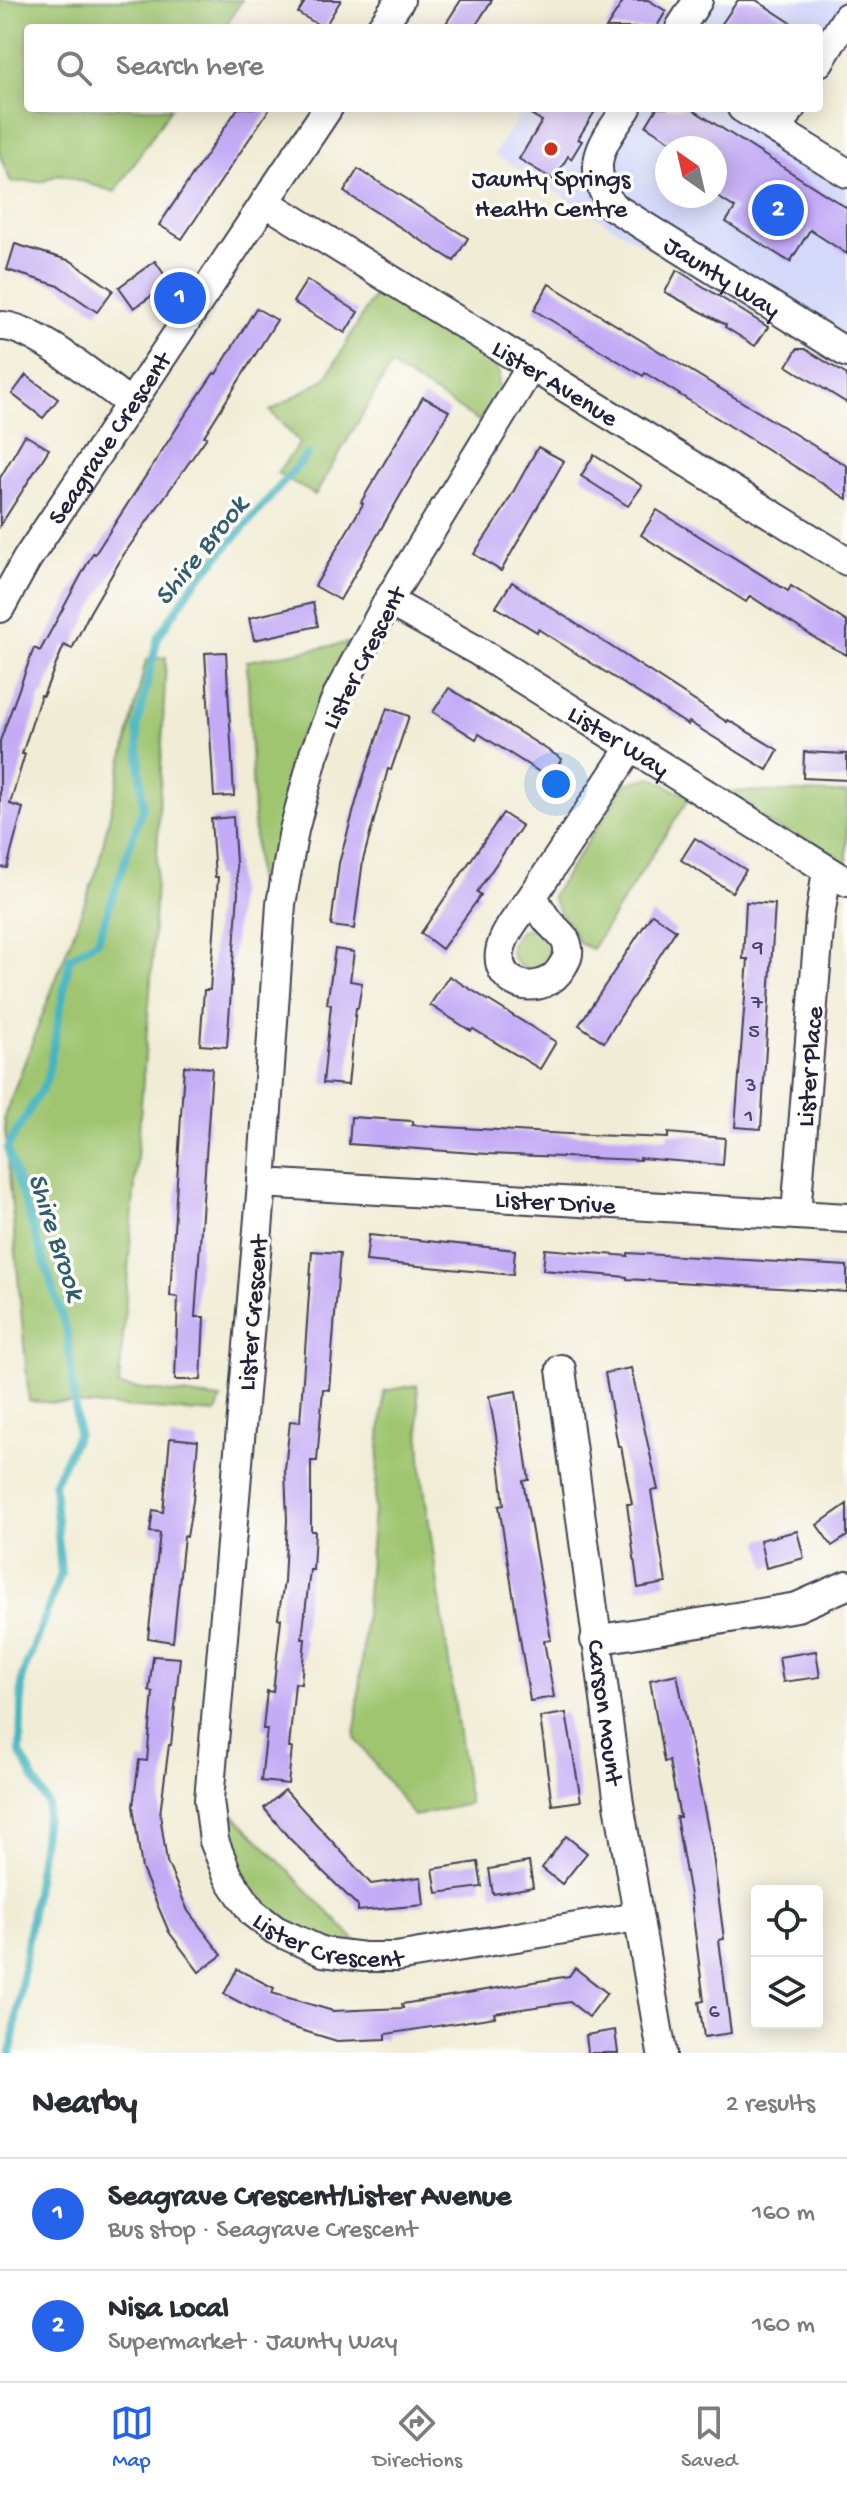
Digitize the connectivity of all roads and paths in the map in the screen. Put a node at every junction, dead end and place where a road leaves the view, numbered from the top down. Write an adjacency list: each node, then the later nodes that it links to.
1 (400, 0): 4 (street)
2 (698, 0): 5 (street)
3 (847, 17): 6 (street)
4 (384, 24)
5 (683, 24)
6 (823, 56)
7 (325, 112): 12 (street, Seagrave Crescent)
8 (624, 112): 14 (street, Jaunty Way)
9 (758, 112): 10 (street)
10 (785, 119): 11 (street)
11 (847, 173)
12 (265, 202): 15 (street, Lister Avenue); 16 (street, Seagrave Crescent)
13 (0, 326): 16 (street)
14 (847, 353)
15 (532, 365): 17 (street, Lister Avenue); 18 (street, Lister Crescent)
16 (131, 404): 19 (street, Seagrave Crescent)
17 (847, 561)
18 (388, 601): 20 (street, Lister Way); 23 (street, Lister Crescent)
19 (0, 608)
20 (631, 747): 21 (street, Lister Way); 22 (street)
21 (837, 876): 24 (street, Lister Place)
22 (533, 895)
23 (262, 1183): 24 (street, Lister Drive); 29 (street, Lister Crescent)
24 (796, 1214): 25 (street, Lister Drive)
25 (847, 1218)
26 (561, 1369): 28 (street, Carson Mount)
27 (847, 1585): 28 (street)
28 (595, 1640): 29 (street, Carson Mount)
29 (637, 1917): 30 (street, Carson Mount)
30 (662, 2053)

